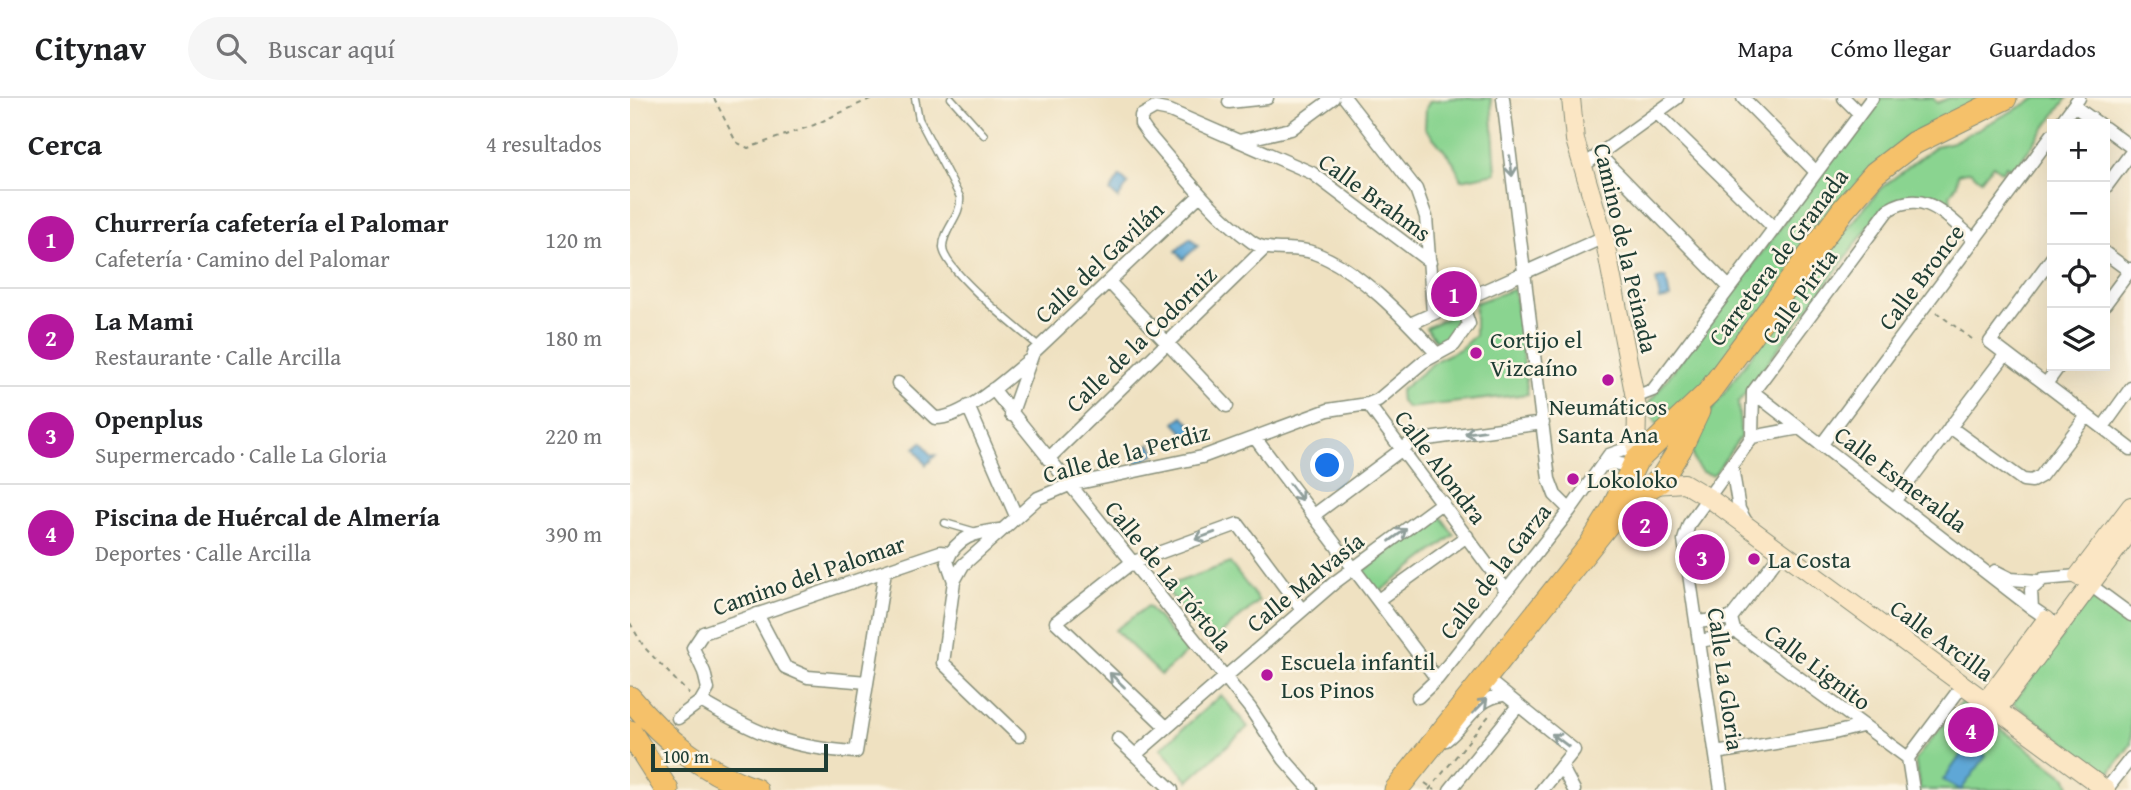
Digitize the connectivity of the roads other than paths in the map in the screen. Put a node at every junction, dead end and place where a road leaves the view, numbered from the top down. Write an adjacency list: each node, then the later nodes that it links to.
1 (915, 98): 46 (lane)
2 (951, 98): 20 (lane)
3 (1267, 98): 13 (street)
4 (1333, 98): 21 (street)
5 (1345, 98): 35 (street)
6 (1503, 98): 38 (street, one-way to 38)
7 (1571, 98): 26 (street, Camino de la Peinada)
8 (1676, 98): 15 (street)
9 (1743, 98): 27 (street)
10 (1844, 98): 16 (street)
11 (1872, 98): 16 (street)
12 (2005, 98): 72 (highway, Carretera de Granada)
13 (1229, 102)
14 (2076, 102): 17 (street); 18 (street)
15 (1657, 113): 25 (street); 30 (street)
16 (1860, 114): 27 (street)
17 (2064, 119)
18 (2094, 119)
19 (2110, 132): 23 (street)
20 (984, 135)
21 (1239, 141): 29 (street, Calle Brahms); 35 (street, Calle Brahms)
22 (2047, 142): 32 (street, Calle Bronce)
23 (2131, 147)
24 (2131, 153): 28 (street)
25 (1599, 155): 26 (street); 40 (street)
26 (1583, 166): 31 (street, Camino de la Peinada)
27 (1816, 172): 30 (street)
28 (2109, 182)
29 (1200, 195): 33 (street); 39 (street, Calle del Gavilán)
30 (1774, 228): 40 (street)
31 (1604, 237): 38 (street); 56 (street, Camino de la Peinada)
32 (1975, 240): 55 (street, Calle Pirita); 68 (street, Calle Bronce)
33 (1264, 249): 44 (street); 45 (street, Calle de la Codorniz)
34 (2110, 256): 37 (street)
35 (1430, 262): 43 (street)
36 (2047, 265): 48 (street)
37 (2131, 270): 41 (street)
38 (1525, 272): 42 (street); 62 (street)
39 (1110, 283): 45 (street, Calle de la Perdiz); 46 (street, Calle del Gavilán)
40 (1729, 287): 56 (street)
41 (2110, 297)
42 (1461, 301): 43 (street); 47 (street, Calle de la Perdiz)
43 (1433, 313): 44 (street)
44 (1409, 324): 47 (street)
45 (1167, 343): 59 (street, Calle de la Perdiz); 71 (street, Calle de la Codorniz)
46 (1040, 346): 49 (street, Calle del Gavilán)
47 (1437, 354): 57 (street, Calle de la Perdiz)
48 (2006, 354): 52 (street); 63 (street)
49 (1028, 361): 54 (street, Calle del Gavilán); 60 (street, Calle del Gavilán)
50 (2055, 371): 52 (street)
51 (898, 383): 58 (street, Calle del Gavilán)
52 (2046, 384): 61 (street)
53 (2131, 388): 64 (street)
54 (993, 389): 58 (street, Calle del Gavilán); 60 (street, Calle de La Tórtola)
55 (1756, 389): 65 (street, Calle Esmeralda); 66 (street)
56 (1636, 402): 72 (street, Camino de la Peinada); 72 (street, Camino de la Peinada)
57 (1368, 404): 67 (street, Calle de la Perdiz); 69 (street, Calle Alondra)
58 (968, 406): 81 (street)
59 (1227, 406)
60 (1011, 415): 71 (street, Calle de La Tórtola)
61 (2087, 416): 63 (street); 64 (street)
62 (1542, 423): 69 (street, one-way to 69); 79 (street)
63 (1950, 427): 76 (street)
64 (2103, 427): 70 (street)
65 (1800, 428): 66 (street, Calle Esmeralda); 68 (street, Calle Esmeralda)
66 (1752, 437): 73 (street)
67 (1255, 438): 74 (street, Calle de la Perdiz); 80 (street, one-way to 80)
68 (1822, 444): 76 (street, Calle Esmeralda)
69 (1402, 449): 77 (street, Calle Alondra); 80 (street)
70 (2131, 449)
71 (1048, 459): 74 (street, Calle de La Tórtola)
72 (1652, 460): 75 (street, Calle Arcilla); 75 (street, Calle Arcilla); 79 (street, Calle de la Garza); 107 (highway, Carretera de Granada)
73 (1732, 467): 75 (street); 83 (street)
74 (1069, 485): 81 (street, Calle de la Perdiz); 91 (street, Calle de La Tórtola)
75 (1709, 498): 83 (street, Calle Arcilla); 103 (street, Calle La Gloria)
76 (1895, 500): 90 (street, Calle Esmeralda)
77 (1443, 502): 87 (street, Calle Alondra); 92 (street, Calle Malvasía, one-way to 77)
78 (2131, 506): 94 (street)
79 (1570, 510): 97 (street, Calle de la Garza)
80 (1314, 515): 92 (street)
81 (1016, 516): 84 (street, Calle de la Perdiz)
82 (945, 523): 86 (lane)
83 (1750, 529): 89 (street, Calle Arcilla)
84 (999, 530): 86 (street); 95 (street, Calle de la Perdiz)
85 (2131, 530): 94 (street)
86 (976, 532): 88 (street, Camino del Palomar)
87 (1467, 536): 97 (street, Calle Alondra); 98 (street)
88 (950, 552): 93 (street, Camino del Palomar); 95 (street)
89 (1781, 552): 104 (street); 110 (street, Calle Arcilla)
90 (1977, 562): 96 (street, Calle Esmeralda); 102 (street, Calle Esmeralda)
91 (1131, 563): 99 (street, one-way to 91); 106 (street, Calle de La Tórtola); 119 (street, one-way to 91)
92 (1354, 568): 98 (street); 99 (street, Calle Malvasía)
93 (885, 571): 100 (street, Camino del Palomar); 109 (street)
94 (2084, 580): 96 (street, Calle Esmeralda); 101 (street); 102 (street)
95 (954, 581): 121 (street, Calle de la Perdiz)
96 (2038, 581): 102 (street)
97 (1506, 590): 108 (street, Calle de la Garza)
98 (1378, 600): 108 (street)
99 (1302, 610): 106 (street, Calle Malvasía)
100 (757, 614): 109 (street); 114 (street, Camino del Palomar)
101 (2131, 615)
102 (2046, 618): 115 (street)
103 (1697, 622): 104 (street); 105 (street, Calle La Gloria)
104 (1732, 624): 105 (street, Calle Lignito); 118 (street, Calle Lignito)
105 (1700, 641): 123 (street, Calle La Gloria)
106 (1223, 676): 119 (street, Calle Malvasía); 132 (street, Calle de La Tórtola)
107 (1485, 678): 111 (street); 125 (highway, Carretera de Granada)
108 (1437, 679): 112 (street, Calle de la Garza)
109 (867, 682): 114 (street)
110 (1962, 686): 115 (street, Calle Arcilla); 126 (street)
111 (1503, 695): 116 (street); 125 (street, one-way to 111)
112 (1418, 697)
113 (630, 698): 130 (highway)
114 (699, 703): 117 (street)
115 (1991, 706): 139 (street, Calle Arcilla)
116 (1517, 707): 128 (street, one-way to 116); 134 (street)
117 (678, 718)
118 (1862, 726): 123 (street); 126 (street, Calle Lignito)
119 (1166, 727): 124 (street, Calle Malvasía)
120 (630, 732): 129 (highway)
121 (1018, 736)
122 (1118, 739): 124 (street)
123 (1716, 753): 137 (street, Calle La Gloria)
124 (1135, 755): 131 (street)
125 (1423, 757): 133 (highway, Carretera de Granada)
126 (1908, 758): 138 (street)
127 (2131, 758): 139 (street)
128 (1561, 766): 135 (street); 136 (street)
129 (667, 790)
130 (756, 790)
131 (1172, 790)
132 (1311, 790)
133 (1396, 790)
134 (1450, 790)
135 (1542, 790)
136 (1574, 790)
137 (1721, 790)
138 (1913, 790)
139 (2106, 790)

